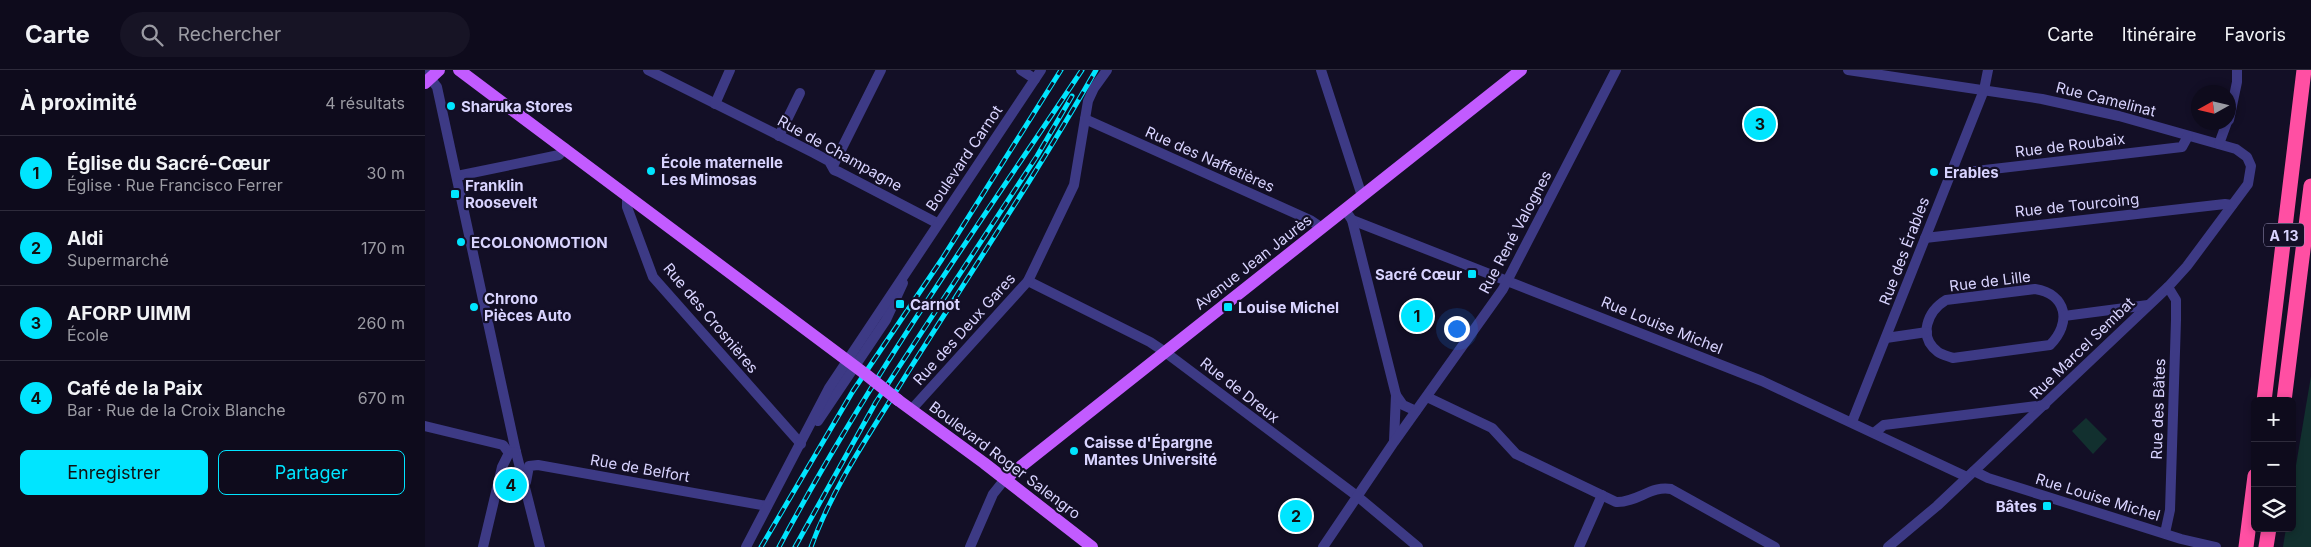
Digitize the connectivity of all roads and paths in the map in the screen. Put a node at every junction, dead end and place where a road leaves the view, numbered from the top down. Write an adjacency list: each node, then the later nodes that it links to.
1 (459, 70): 25 (main road, Boulevard Roger Salengro)
2 (648, 70): 19 (street, Rue de Champagne)
3 (730, 70): 19 (street)
4 (881, 70): 27 (street)
5 (1021, 70): 14 (street)
6 (1107, 70): 20 (street, Rue des Deux Gares)
7 (1321, 70): 32 (street)
8 (1521, 70): 32 (main road, Avenue Jean Jaurès)
9 (1616, 70): 38 (street, Rue René Valognes)
10 (1848, 70): 17 (street, Rue Camelinat)
11 (1988, 70): 17 (street, Rue des Érables)
12 (2237, 70): 16 (street)
13 (2305, 70): 49 (highway, A 13)
14 (1038, 74): 35 (street, Boulevard Carnot)
15 (430, 76): 29 (street)
16 (2236, 86)
17 (1984, 90): 23 (street, Rue Camelinat); 28 (street, Rue des Érables)
18 (800, 93): 22 (street)
19 (715, 104): 22 (street, Rue de Champagne)
20 (1085, 119): 36 (street, Rue des Naffetières); 39 (street, Rue des Deux Gares)
21 (2224, 130): 24 (street)
22 (779, 136): 27 (street, Rue de Champagne)
23 (2188, 136): 24 (street, Rue Camelinat); 28 (street, Rue de Roubaix)
24 (2219, 144): 26 (street, Rue Camelinat)
25 (565, 148): 29 (street); 31 (main road, Boulevard Roger Salengro)
26 (2236, 149): 33 (street, Rue Marcel Sembat)
27 (833, 166): 35 (street, Rue de Champagne)
28 (1950, 174): 37 (street, Rue des Érables)
29 (457, 176): 59 (street)
30 (2311, 186): 50 (highway, A 13)
31 (627, 195): 46 (main road, Boulevard Roger Salengro); 58 (street, Rue des Crosnières)
32 (1362, 196): 34 (main road, Avenue Jean Jaurès)
33 (2232, 205): 37 (street, Rue de Tourcoing); 40 (street, Rue Marcel Sembat)
34 (1348, 215): 36 (main road, Avenue Jean Jaurès); 38 (street, Rue Louise Michel); 47 (street)
35 (937, 223): 46 (street, Boulevard Carnot)
36 (1322, 228): 45 (main road, Avenue Jean Jaurès)
37 (1925, 238): 44 (street, Rue des Érables)
38 (1509, 280): 48 (street, Rue René Valognes); 54 (street, Rue Louise Michel)
39 (1028, 281): 45 (street, Rue de Dreux); 52 (street, Rue des Deux Gares)
40 (2168, 287): 41 (street, Rue Marcel Sembat); 68 (street, Rue des Bâtes)
41 (2148, 305): 42 (street); 51 (street, Rue Marcel Sembat)
42 (2064, 316): 43 (street); 43 (street, Rue de Lille)
43 (1927, 332): 44 (street)
44 (1886, 338): 54 (street, Rue des Érables)
45 (1165, 352): 61 (main road, Avenue Jean Jaurès); 65 (street, Rue de Dreux)
46 (855, 367): 52 (main road, Boulevard Roger Salengro, bridge); 58 (street, Boulevard Carnot)
47 (1396, 395): 53 (street); 57 (street)
48 (1427, 397): 53 (street, Rue René Valognes); 64 (street)
49 (2264, 397)
50 (2285, 397)
51 (2045, 405): 56 (street); 60 (street, Rue Marcel Sembat)
52 (911, 410): 61 (main road, Boulevard Roger Salengro)
53 (1416, 411): 57 (street, Rue René Valognes)
54 (1852, 422): 56 (street, Rue Louise Michel)
55 (425, 426): 59 (street)
56 (1874, 433): 60 (street, Rue Louise Michel)
57 (1394, 442): 65 (street, Rue René Valognes)
58 (801, 444): 66 (street, Boulevard Carnot)
59 (512, 452): 62 (street); 71 (street)
60 (1971, 474): 68 (street, Rue Louise Michel); 80 (street, Rue Marcel Sembat)
61 (1005, 479): 74 (street); 75 (main road, Boulevard Roger Salengro)
62 (525, 486): 66 (street, Rue de Belfort); 72 (street)
63 (2254, 487): 69 (highway)
64 (1602, 495): 78 (street); 79 (street)
65 (1357, 496): 76 (street, Rue René Valognes); 77 (street, Rue de Dreux)
66 (767, 506): 73 (street, Boulevard Carnot)
67 (2268, 532): 70 (highway)
68 (2165, 533): 81 (street, Rue Louise Michel)
69 (2247, 543)
70 (2266, 546)
71 (483, 547)
72 (539, 547)
73 (746, 547)
74 (970, 547)
75 (1092, 547)
76 (1323, 547)
77 (1418, 547)
78 (1579, 547)
79 (1775, 547)
80 (1888, 547)
81 (2216, 547)

